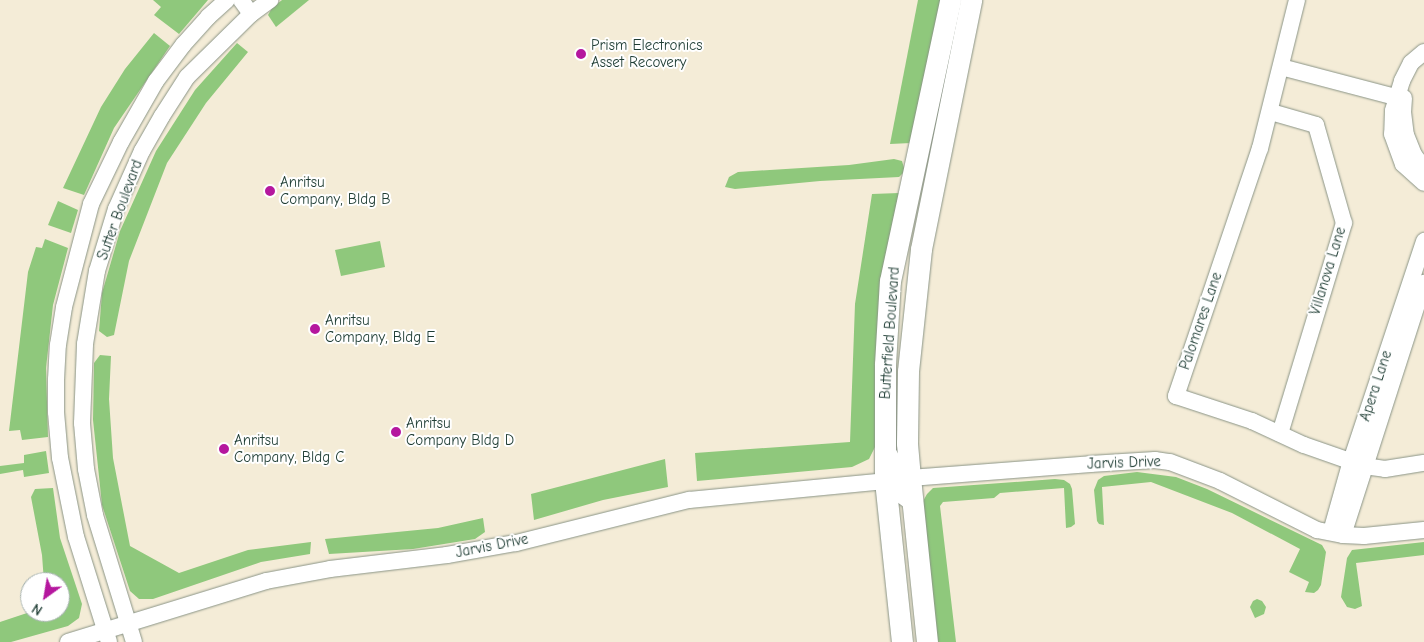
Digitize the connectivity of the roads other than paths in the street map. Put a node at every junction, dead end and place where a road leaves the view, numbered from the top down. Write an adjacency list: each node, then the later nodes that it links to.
1 (227, 0): 27 (street, Sutter Boulevard)
2 (242, 0): 7 (street)
3 (270, 0): 7 (street, Sutter Boulevard)
4 (950, 0): 18 (main road, Butterfield Boulevard)
5 (971, 0): 21 (main road, Butterfield Boulevard)
6 (1296, 0): 10 (street, Palomares Lane)
7 (251, 14): 26 (street, Sutter Boulevard)
8 (1424, 52): 11 (street)
9 (1424, 66): 11 (street)
10 (1281, 67): 11 (street); 12 (street, Palomares Lane)
11 (1399, 98): 13 (street); 14 (street)
12 (1271, 112): 17 (street, Villanova Lane); 17 (street, Palomares Lane)
13 (1424, 168)
14 (1424, 183)
15 (1424, 241): 19 (street, Apera Lane)
16 (1424, 283): 19 (street, Apera Lane)
17 (1280, 433): 19 (street, Palomares Lane)
18 (885, 446): 21 (street); 22 (main road, Butterfield Boulevard)
19 (1357, 463): 20 (street, Palomares Lane); 25 (street, Apera Lane)
20 (1424, 463)
21 (910, 478): 23 (main road, Butterfield Boulevard); 25 (street, Jarvis Drive)
22 (885, 481): 23 (street); 26 (street, Jarvis Drive); 30 (main road, Butterfield Boulevard)
23 (912, 503): 31 (main road, Butterfield Boulevard)
24 (1424, 530): 25 (street, Jarvis Drive)
25 (1337, 534)
26 (130, 623): 27 (street, Jarvis Drive); 29 (street, Sutter Boulevard)
27 (108, 636): 28 (street, Jarvis Drive)
28 (68, 642)
29 (134, 642)
30 (902, 642)
31 (927, 642)

